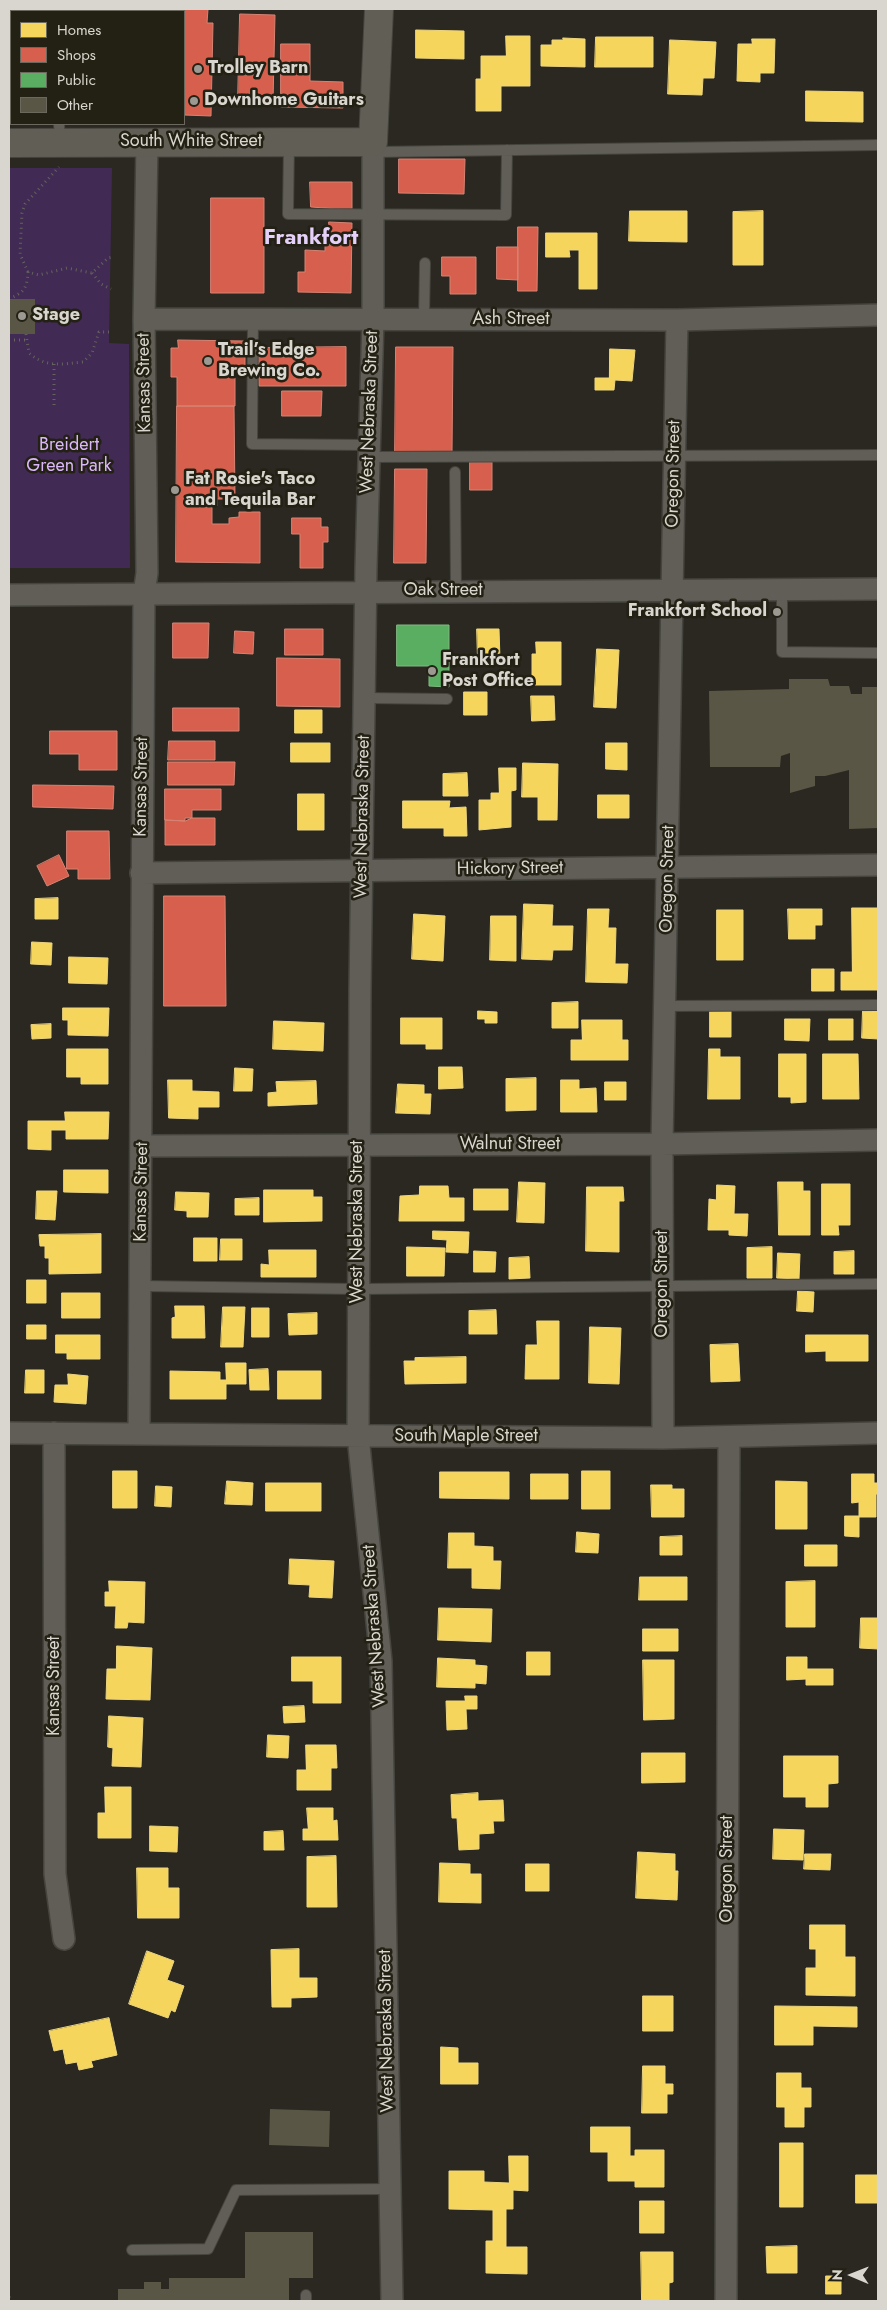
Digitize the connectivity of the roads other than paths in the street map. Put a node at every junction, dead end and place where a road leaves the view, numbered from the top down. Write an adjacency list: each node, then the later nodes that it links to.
1 (379, 9): 7 (street)
2 (289, 142): 4 (street, South White Street); 7 (street, South White Street); 9 (lane)
3 (9, 143): 5 (street, South White Street)
4 (147, 143): 5 (street, South White Street); 12 (street, Kansas Street)
5 (59, 144)
6 (878, 145): 8 (lane)
7 (373, 147): 8 (lane); 9 (street, West Nebraska Street)
8 (507, 150): 9 (lane)
9 (373, 214): 15 (street, West Nebraska Street)
10 (425, 263): 13 (lane)
11 (878, 315): 16 (street, Ash Street)
12 (144, 319): 14 (street, Ash Street); 26 (street, Kansas Street)
13 (424, 319): 15 (street, Ash Street); 16 (street, Ash Street)
14 (252, 320): 15 (street, Ash Street); 17 (lane)
15 (373, 320): 17 (street, West Nebraska Street)
16 (677, 320): 18 (street, Oregon Street)
17 (369, 451): 18 (lane); 24 (street, West Nebraska Street)
18 (674, 454): 19 (lane); 23 (street, Oregon Street)
19 (878, 455)
20 (455, 472): 25 (lane)
21 (782, 589): 22 (street, Oak Street); 23 (street, Oak Street); 28 (lane)
22 (878, 589)
23 (673, 590): 25 (street, Oak Street); 32 (street, Oregon Street)
24 (367, 591): 25 (street, Oak Street); 26 (street, Oak Street); 29 (street, West Nebraska Street)
25 (456, 591)
26 (144, 594): 27 (street, Oak Street); 34 (street, Kansas Street)
27 (9, 595)
28 (878, 653)
29 (365, 698): 30 (lane); 33 (street, West Nebraska Street)
30 (447, 699)
31 (878, 865): 32 (street, Hickory Street)
32 (668, 867): 33 (street, Hickory Street); 36 (street, Oregon Street)
33 (362, 871): 34 (street, Hickory Street); 40 (street, West Nebraska Street)
34 (141, 873): 39 (street, Kansas Street)
35 (878, 1005): 36 (lane)
36 (665, 1006): 38 (street, Oregon Street)
37 (878, 1140): 38 (street, Walnut Street)
38 (662, 1144): 40 (street, Walnut Street); 43 (street, Oregon Street)
39 (142, 1146): 40 (street, Walnut Street); 42 (street, Kansas Street)
40 (359, 1146): 44 (street, West Nebraska Street)
41 (878, 1284): 43 (lane)
42 (141, 1286): 44 (lane); 47 (street, Kansas Street)
43 (663, 1287): 44 (lane); 51 (street, Oregon Street)
44 (358, 1289): 49 (street, West Nebraska Street)
45 (9, 1433): 46 (street, South Maple Street)
46 (54, 1433): 47 (street, South Maple Street); 52 (street, Kansas Street)
47 (139, 1433): 49 (street, South Maple Street)
48 (878, 1433): 50 (street, South Maple Street)
49 (358, 1436): 51 (street, South Maple Street); 53 (street, West Nebraska Street)
50 (729, 1437): 51 (street, South Maple Street); 56 (street, Oregon Street)
51 (663, 1438)
52 (64, 1939)
53 (390, 2189): 54 (lane); 55 (street, West Nebraska Street)
54 (132, 2250)
55 (392, 2301)
56 (726, 2301)

